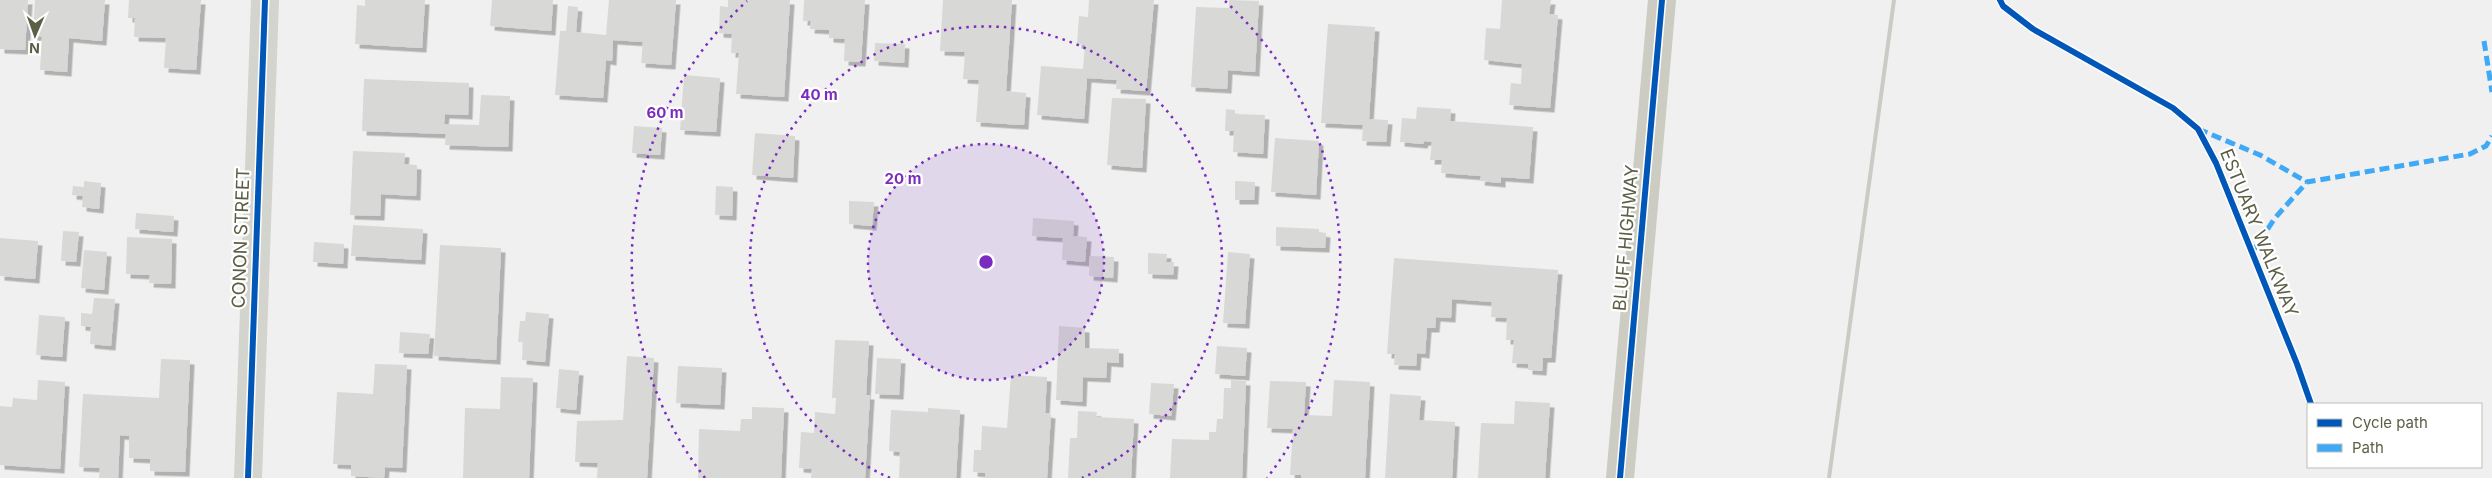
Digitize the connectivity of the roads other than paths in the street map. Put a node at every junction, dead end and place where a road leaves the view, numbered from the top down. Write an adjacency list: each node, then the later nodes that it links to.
1 (265, 0): 3 (street, CONON STREET)
2 (1662, 0): 4 (highway, BLUFF HIGHWAY)
3 (248, 478)
4 (1620, 478)

